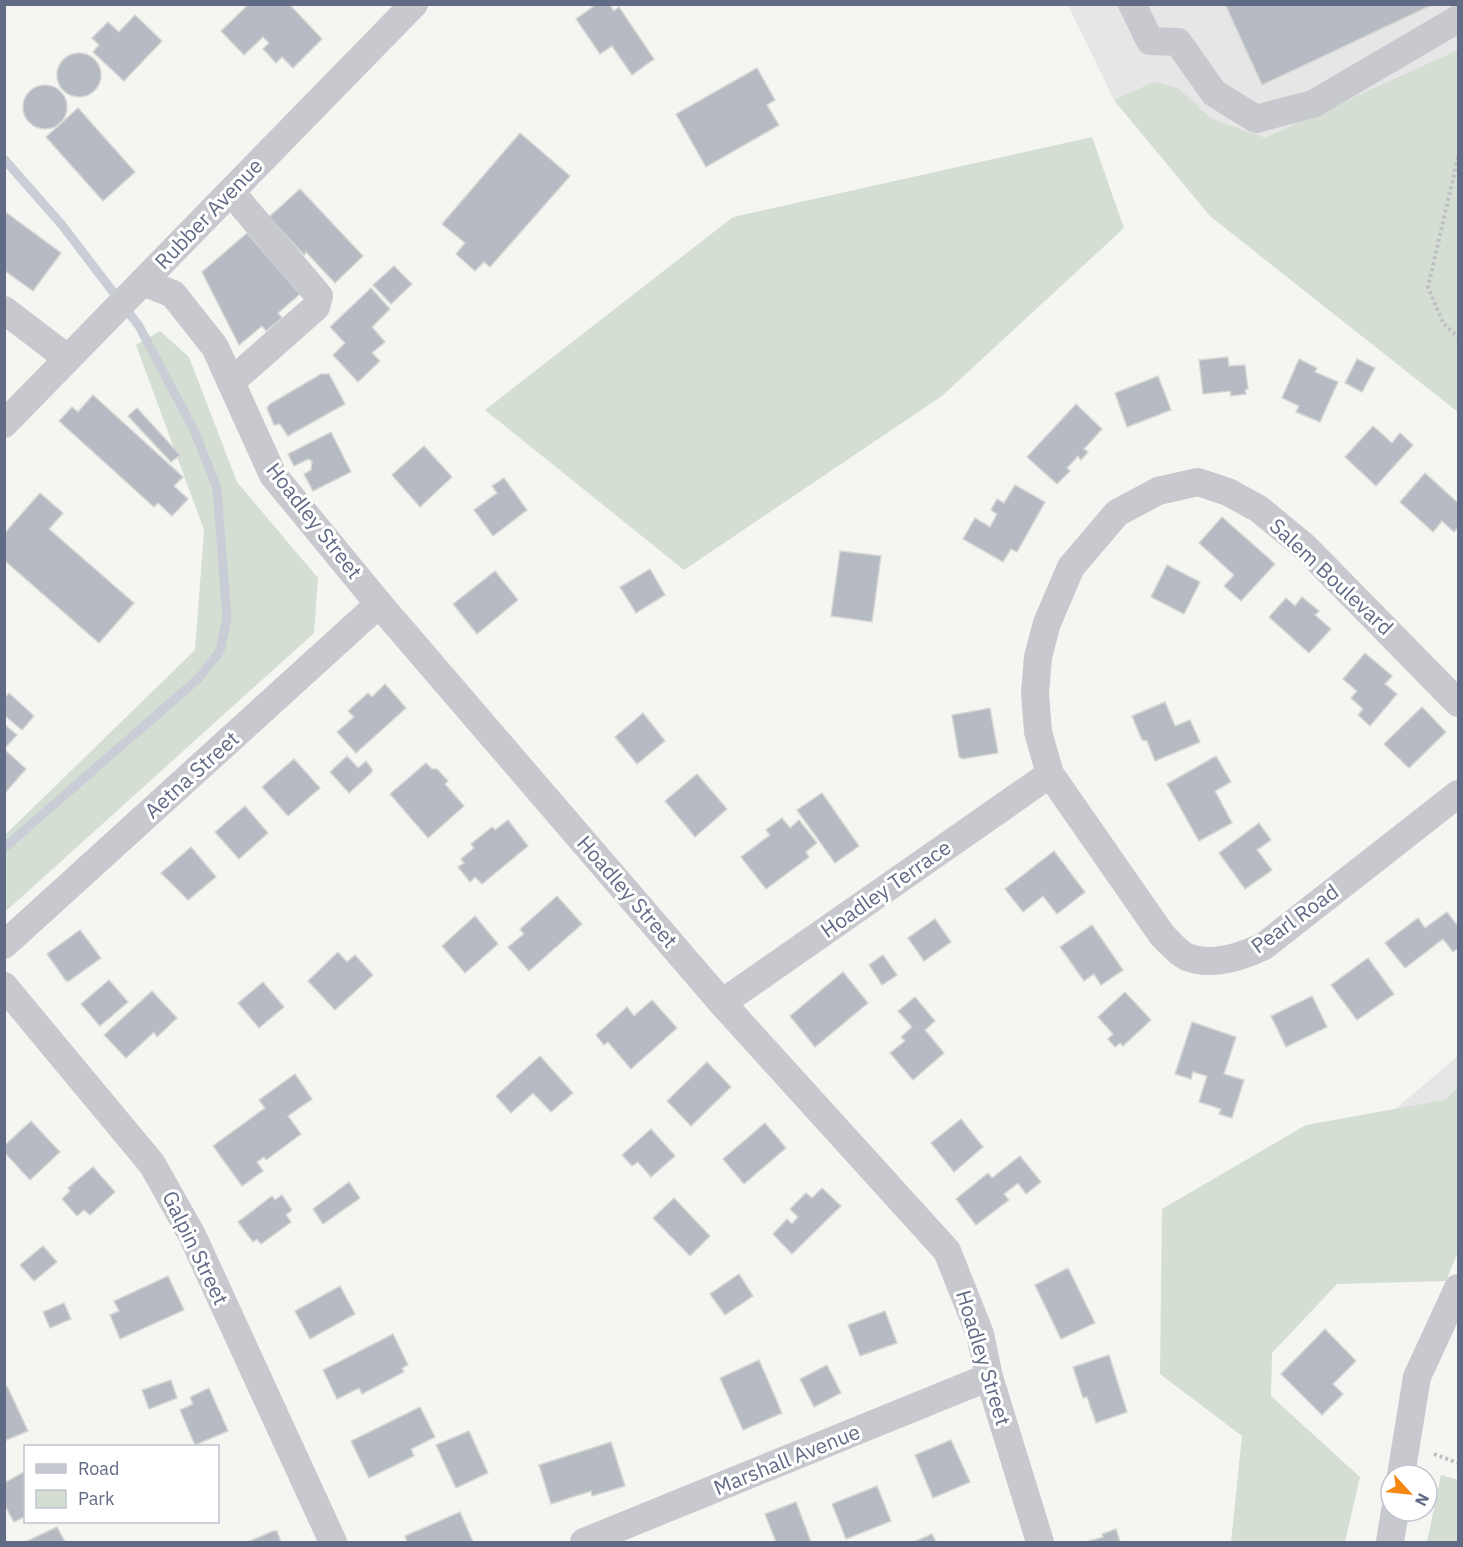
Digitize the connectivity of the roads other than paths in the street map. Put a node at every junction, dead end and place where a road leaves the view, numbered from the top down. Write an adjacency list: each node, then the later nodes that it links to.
1 (414, 4): 4 (street, Rubber Avenue)
2 (1132, 4): 3 (street)
3 (1458, 20)
4 (231, 192): 5 (street, Rubber Avenue); 8 (street)
5 (143, 282): 7 (street, Rubber Avenue); 8 (street, Hoadley Street)
6 (4, 310): 7 (street)
7 (67, 358): 9 (street, Rubber Avenue)
8 (231, 382): 10 (street, Hoadley Street)
9 (4, 424)
10 (379, 604): 14 (street, Aetna Street); 16 (street, Hoadley Street)
11 (1458, 704): 12 (street, Salem Boulevard)
12 (1050, 774): 13 (street, Pearl Road); 16 (street, Hoadley Terrace)
13 (1458, 794)
14 (4, 945)
15 (4, 986): 21 (street, Galpin Street)
16 (722, 1003): 18 (street, Hoadley Street)
17 (1458, 1288): 19 (street)
18 (989, 1377): 22 (street, Marshall Avenue); 23 (street, Hoadley Street)
19 (1403, 1463)
20 (1393, 1523): 24 (street)
21 (333, 1542)
22 (584, 1542)
23 (1040, 1542)
24 (1390, 1542)

